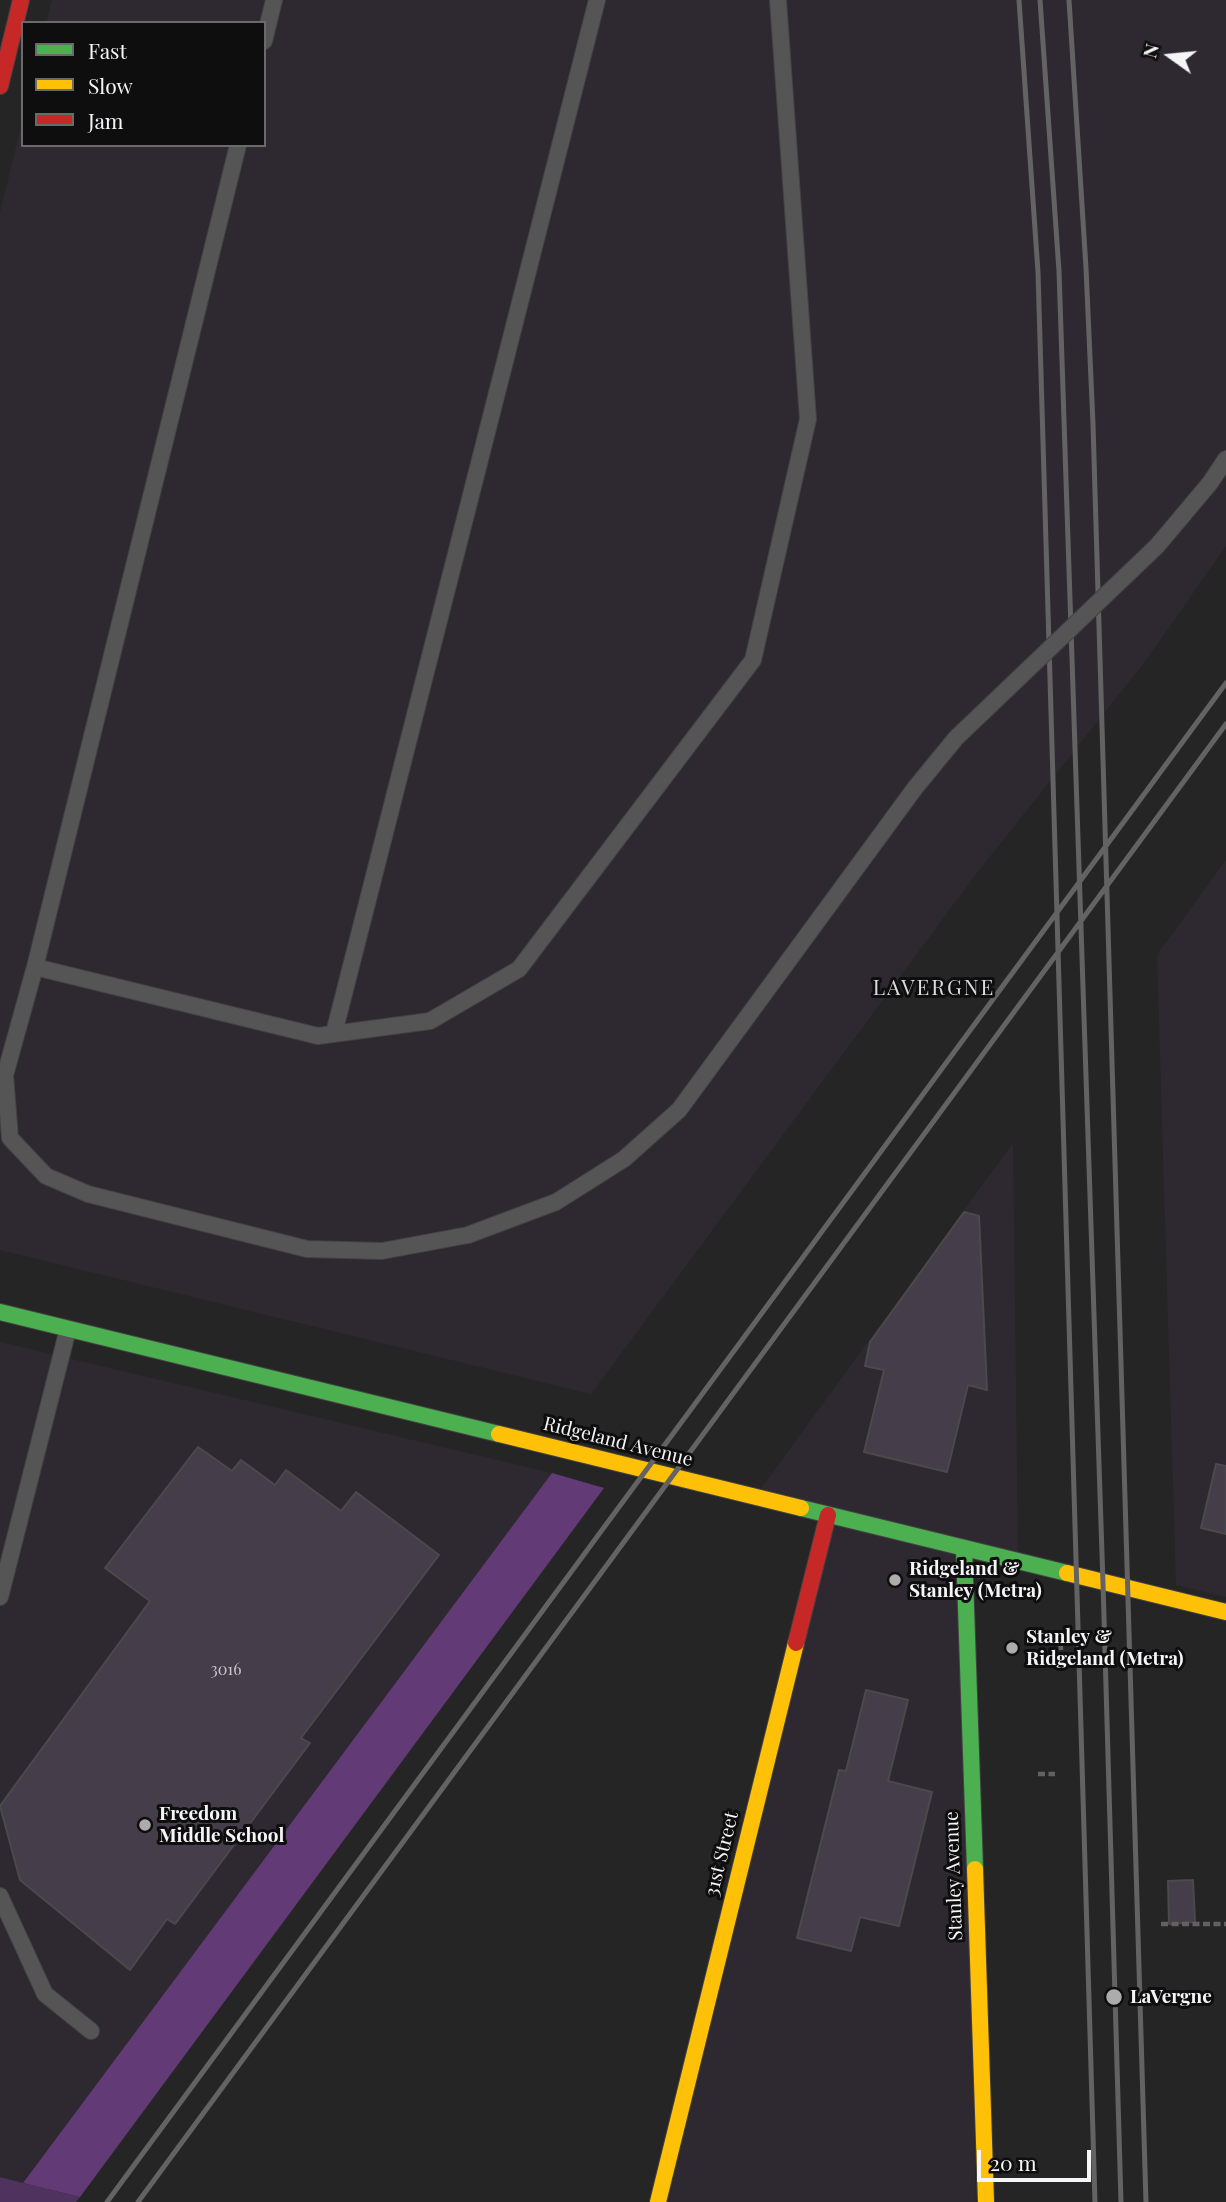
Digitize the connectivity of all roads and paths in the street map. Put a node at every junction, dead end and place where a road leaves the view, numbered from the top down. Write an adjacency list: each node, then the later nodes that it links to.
1 (21, 0): 6 (street)
2 (274, 0): 5 (lane)
3 (597, 0): 10 (lane)
4 (778, 0): 10 (lane)
5 (266, 33)
6 (0, 86)
7 (238, 147): 9 (lane)
8 (1226, 459): 9 (lane, bridge)
9 (34, 967): 10 (lane)
10 (334, 1033)
11 (0, 1312): 12 (street, Ridgeland Avenue)
12 (68, 1329): 13 (street, Ridgeland Avenue); 15 (lane)
13 (828, 1515): 14 (street, Ridgeland Avenue); 27 (street, 31st Street)
14 (964, 1549): 16 (street, Ridgeland Avenue); 28 (street, Stanley Avenue)
15 (0, 1597)
16 (1226, 1612)
17 (1060, 1635): 18 (path)
18 (1061, 1650)
19 (1144, 1655): 20 (path)
20 (1146, 1662)
21 (1038, 1774): 22 (path)
22 (1055, 1774)
23 (0, 1896): 26 (lane)
24 (1161, 1924): 25 (path)
25 (1226, 1924)
26 (91, 2031)
27 (658, 2202)
28 (986, 2202)

